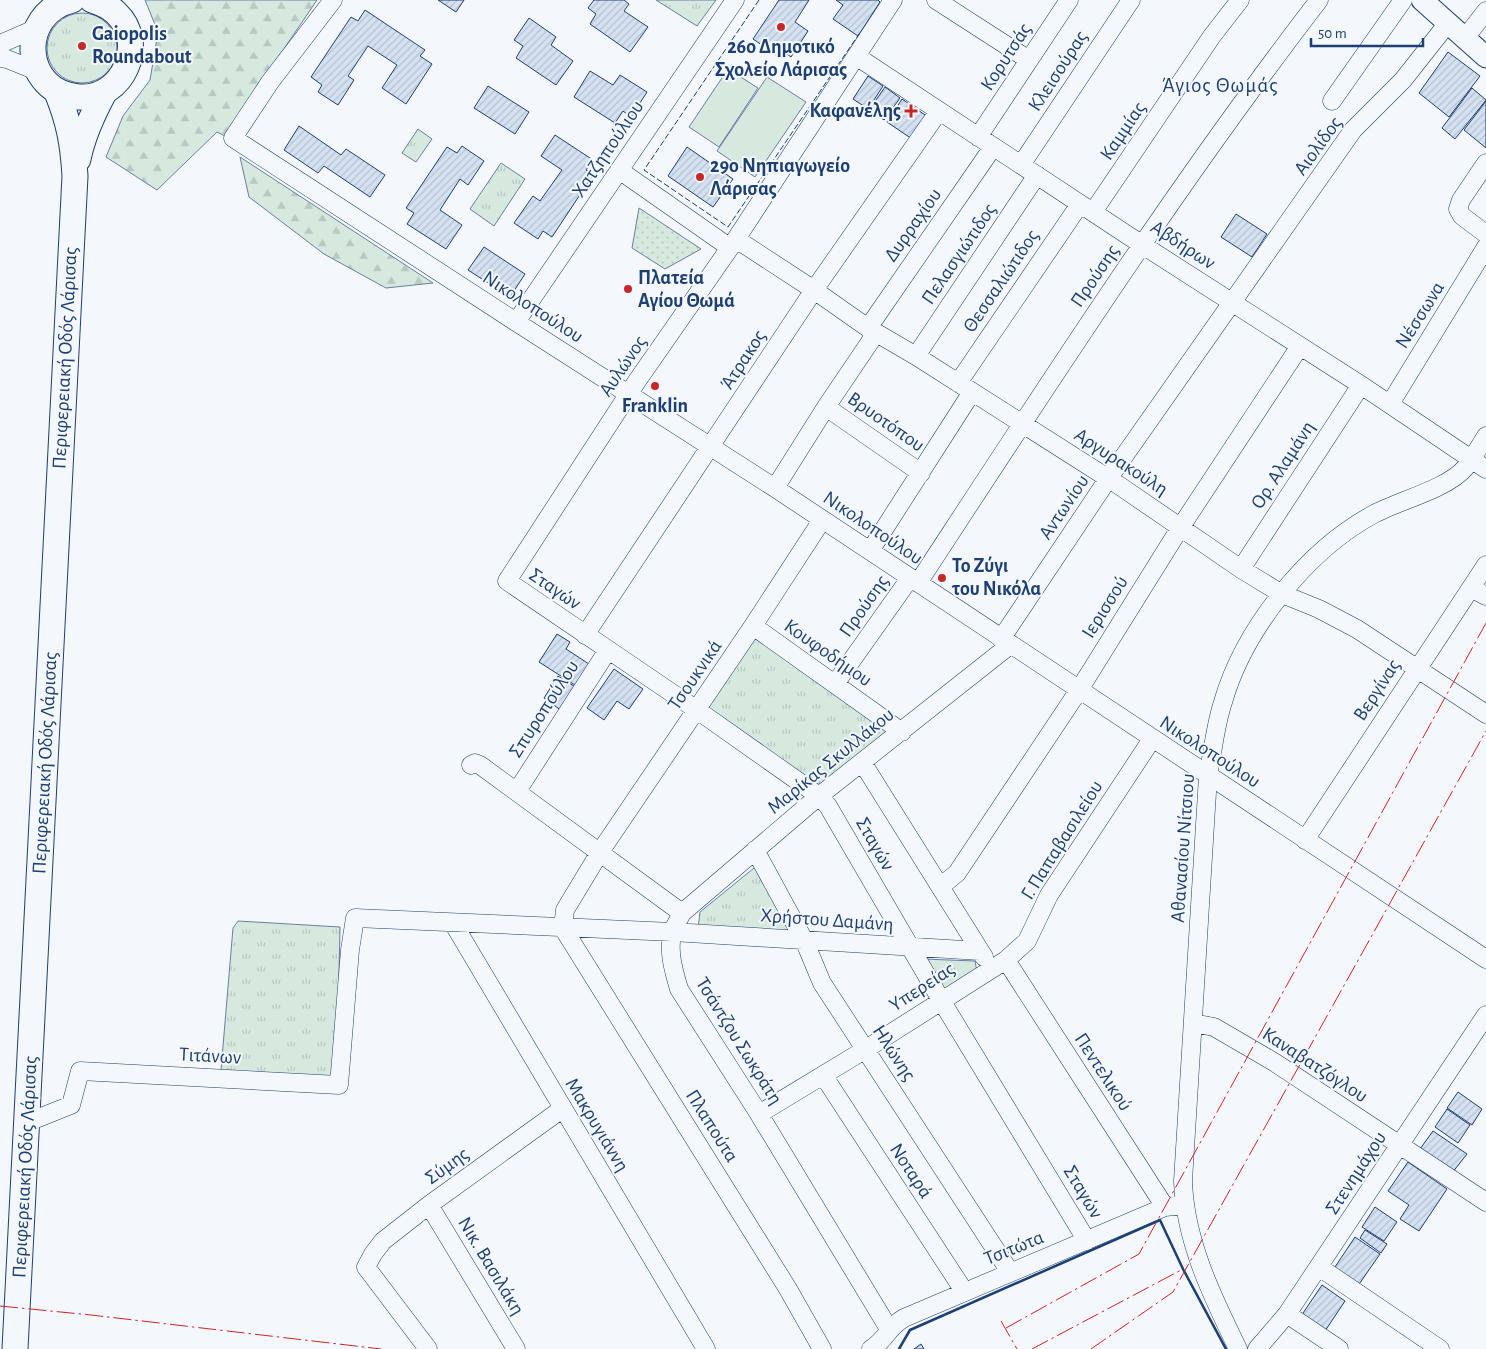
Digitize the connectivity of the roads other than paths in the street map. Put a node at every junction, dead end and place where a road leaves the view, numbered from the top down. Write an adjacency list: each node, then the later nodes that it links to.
1 (92, 0): 13 (highway)
2 (333, 0): 42 (street, Νικολοπούλου)
3 (734, 0): 32 (street, Χατζηπούλιου)
4 (893, 0): 19 (street, Αυλώνος)
5 (936, 0): 22 (street)
6 (1069, 0): 22 (street, Κορυτσάς)
7 (1129, 0): 31 (street, Κλεισούρας)
8 (1240, 0): 35 (street, Καμμίας)
9 (1319, 0): 38 (street, Προύσης)
10 (1403, 0): 26 (street)
11 (1422, 0): 15 (main road)
12 (67, 1): 16 (highway)
13 (113, 6): 25 (highway)
14 (1486, 11): 17 (street)
15 (1448, 23): 17 (main road); 41 (street, Αιολίδος)
16 (37, 28): 18 (street); 23 (highway)
17 (1465, 38): 20 (main road)
18 (0, 44)
19 (856, 56): 27 (street, Αβδήρων); 37 (street, Αυλώνος)
20 (1486, 57)
21 (0, 58): 23 (street)
22 (1029, 60): 28 (street, Κορυτσάς)
23 (39, 72): 24 (highway)
24 (56, 90): 25 (highway); 34 (highway, Περιφερειακή Οδός Λάρισας)
25 (105, 91): 34 (highway, Περιφερειακή Οδός Λάρισας)
26 (1332, 101)
27 (939, 111): 28 (street, Αβδήρων); 40 (street, Άτρακος)
28 (978, 137): 29 (street, Αβδήρων)
29 (993, 147): 31 (street, Αβδήρων); 43 (street, Δυρραχίου)
30 (1486, 164): 36 (street)
31 (1022, 165): 33 (street, Αβδήρων)
32 (619, 170): 37 (street, Αργυρακούλη); 42 (street, Χατζηπούλιου)
33 (1038, 175): 35 (street, Αβδήρων); 45 (street, Πελασγιώτιδος)
34 (75, 176): 106 (highway, Περιφερειακή Οδός Λάρισας)
35 (1087, 208): 38 (street, Αβδήρων); 46 (street, Θεσσαλιώτιδος)
36 (1486, 234)
37 (732, 243): 40 (street, Αργυρακούλη); 49 (street, Αυλώνος)
38 (1141, 244): 41 (street, Αβδήρων); 52 (street, Προύσης)
39 (1486, 248): 50 (street, Νέσσωνα)
40 (814, 290): 43 (street, Αργυρακούλη); 54 (street, Άτρακος)
41 (1234, 302): 44 (street, Αβδήρων); 58 (street, Αντωνίου)
42 (516, 322): 49 (street, Νικολοπούλου)
43 (872, 331): 45 (street, Αργυρακούλη); 51 (street, Δυρραχίου)
44 (1300, 346): 47 (street, Αβδήρων); 61 (street, Ιερισσού)
45 (916, 356): 46 (street, Αργυρακούλη)
46 (958, 383): 48 (street, Αργυρακούλη)
47 (1361, 385): 50 (street, Αβδήρων); 64 (street, Ορ. Αλαμάνη)
48 (972, 392): 52 (street, Αργυρακούλη); 57 (street)
49 (629, 394): 54 (street, Νικολοπούλου); 65 (street, Αυλώνος)
50 (1390, 404): 55 (street, Αβδήρων)
51 (826, 407): 57 (street, Βρυοτόπου); 59 (street, Δυρραχίου)
52 (1022, 423): 58 (street, Αργυρακούλη); 66 (street, Προύσης)
53 (1486, 436): 55 (street, Αθανασίου Νίτσιου)
54 (712, 447): 59 (street, Νικολοπούλου); 70 (street, Άτρακος)
55 (1471, 460): 56 (street, Αβδήρων); 68 (street, Αθανασίου Νίτσιου)
56 (1486, 469)
57 (921, 473): 62 (street)
58 (1108, 479): 61 (street, Αργυρακούλη); 71 (street, Αντωνίου)
59 (775, 488): 60 (street, Νικολοπούλου)
60 (822, 520): 62 (street, Νικολοπούλου); 69 (street, Τσουκνικά)
61 (1180, 528): 64 (street, Αργυρακούλη); 75 (street, Ιερισσού)
62 (870, 551): 66 (street, Νικολοπούλου)
63 (1486, 564): 67 (street, Βεργίνας)
64 (1241, 569): 68 (street, Αργυρακούλη)
65 (507, 581): 70 (street, Σταγών)
66 (914, 581): 71 (street, Νικολοπούλου); 74 (street, Προύσης)
67 (1478, 592): 73 (street, Βεργίνας)
68 (1282, 594): 73 (street, Αργυρακούλη); 82 (street, Αθανασίου Νίτσιου)
69 (753, 626): 74 (street, Κουφοδήμου); 76 (street, Τσουκνικά)
70 (585, 635): 72 (street, Σταγών)
71 (1005, 642): 75 (street, Νικολοπούλου); 78 (street, Μαρίκας Σκυλλάκου)
72 (608, 650): 76 (street, Σταγών); 83 (street, Σπυροπούλου)
73 (1417, 668): 77 (street, Αργυρακούλη); 85 (street, Βεργίνας)
74 (835, 684): 78 (street, Κουφοδήμου)
75 (1079, 690): 79 (street, Νικολοπούλου); 88 (street, Ιερισσού)
76 (697, 710): 84 (street, Σταγών); 87 (street, Τσουκνικά)
77 (1486, 714)
78 (902, 732): 80 (street, Μαρίκας Σκυλλάκου)
79 (1152, 739): 82 (street, Νικολοπούλου); 97 (street, Γ. Παπαβασιλείου)
80 (862, 762): 84 (street, Μαρίκας Σκυλλάκου); 88 (street, Πεντελικού)
81 (471, 765): 83 (street)
82 (1208, 776): 85 (street, Νικολοπούλου); 100 (street, Αθανασίου Νίτσιου)
83 (516, 791): 87 (street)
84 (819, 796): 86 (street, Μαρίκας Σκυλλάκου); 94 (street, Σταγών)
85 (1305, 840): 96 (street, Νικολοπούλου)
86 (755, 850): 89 (street, Μαρίκας Σκυλλάκου); 93 (street, Ηλώνης)
87 (600, 852): 89 (street); 91 (street, Τσουκνικά)
88 (940, 886): 95 (street, Πεντελικού)
89 (682, 913): 92 (street, Τσάντζου Σωκράτη)
90 (453, 923): 91 (street, Χρήστου Δαμάνη); 103 (street, Χρήστου Δαμάνη); 104 (street, Μακρυγιάννη)
91 (563, 928): 92 (street, Χρήστου Δαμάνη); 122 (street, Πλαπούτα)
92 (673, 932): 93 (street, Χρήστου Δαμάνη); 105 (street, Τσάντζου Σωκράτη)
93 (804, 940): 94 (street, Χρήστου Δαμάνη); 101 (street, Ηλώνης)
94 (911, 947): 95 (street, Χρήστου Δαμάνη); 98 (street, Σταγών)
95 (980, 951): 97 (street, Πεντελικού)
96 (1486, 959)
97 (998, 964): 98 (street, Υπερείας); 111 (street, Πεντελικού)
98 (940, 1000): 101 (street, Υπερείας); 112 (street, Σταγών)
99 (1486, 1015): 107 (street, Στενημάχου)
100 (1193, 1022): 107 (street, Καναβατζόγλου); 110 (street, Αθανασίου Νίτσιου)
101 (866, 1049): 102 (street, Υπερείας); 114 (street, Ηλώνης)
102 (823, 1075): 105 (street, Υπερείας); 115 (street, Νοταρά)
103 (339, 1085): 106 (street, Τιτάνων)
104 (562, 1109): 109 (street, Σύμης); 121 (street, Μακρυγιάννη)
105 (759, 1114): 117 (street, Τσάντζου Σωκράτη)
106 (26, 1123): 118 (highway, Περιφερειακή Οδός Λάρισας)
107 (1400, 1145): 108 (street, Καναβατζόγλου); 113 (street, Στενημάχου)
108 (1486, 1202)
109 (429, 1205): 119 (street, Σύμης); 120 (street, Νικ. Βασιλάκη)
110 (1184, 1205): 111 (street, Τσιτώτα); 124 (street)
111 (1165, 1207): 112 (street, Τσιτώτα)
112 (1088, 1240): 114 (street, Τσιτώτα)
113 (1319, 1267): 116 (street, Στενημάχου); 127 (street)
114 (1010, 1272): 115 (street, Τσιτώτα)
115 (964, 1291): 117 (street, Τσιτώτα)
116 (1287, 1314): 125 (street, Στενημάχου); 126 (street)
117 (889, 1329): 123 (street, Τσιτώτα)
118 (15, 1349)
119 (428, 1349)
120 (516, 1349)
121 (706, 1349)
122 (822, 1349)
123 (871, 1349)
124 (1238, 1349)
125 (1257, 1349)
126 (1339, 1349)
127 (1440, 1349)

